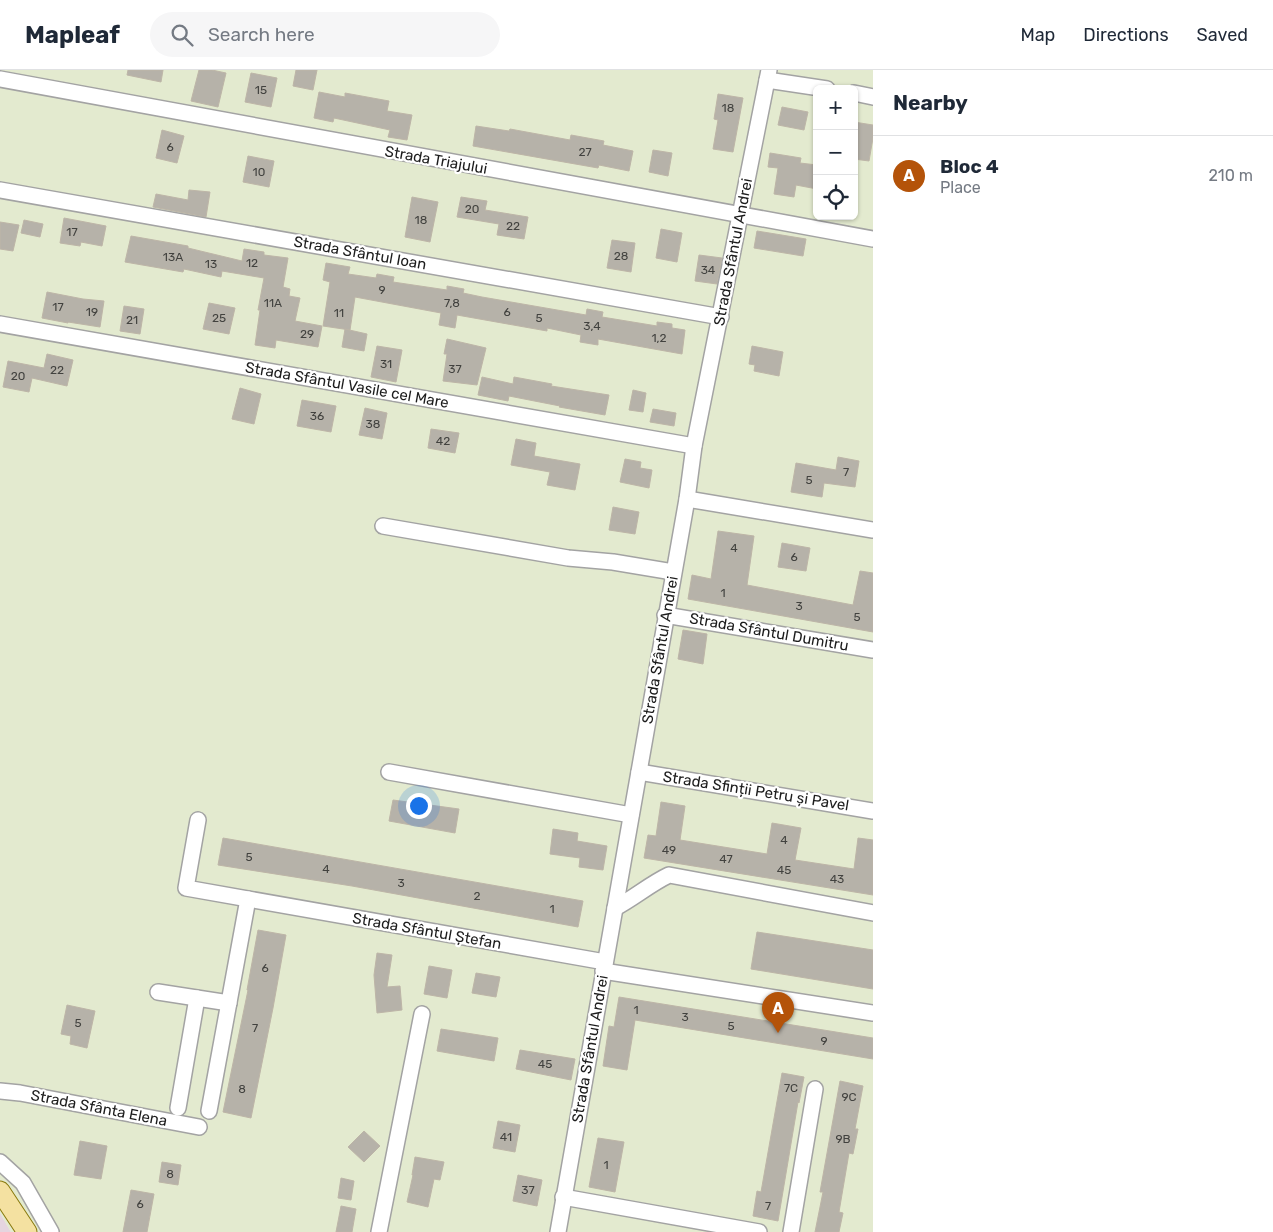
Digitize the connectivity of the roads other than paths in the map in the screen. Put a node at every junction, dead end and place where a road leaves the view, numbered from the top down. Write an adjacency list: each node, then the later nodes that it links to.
1 (768, 75): 3 (street); 7 (street, Strada Sfântul Andrei)
2 (0, 79): 7 (street, Strada Triajului)
3 (813, 86)
4 (858, 94): 5 (street)
5 (873, 96)
6 (0, 190): 9 (street, Strada Sfântul Ioan)
7 (740, 216): 8 (street, Strada Triajului); 9 (street, Strada Sfântul Andrei)
8 (873, 240)
9 (721, 317): 11 (street, Strada Sfântul Andrei)
10 (0, 324): 11 (street, Strada Sfântul Vasile cel Mare)
11 (694, 446): 12 (street, Strada Sfântul Andrei)
12 (687, 499): 14 (street); 15 (street, Strada Sfântul Andrei)
13 (382, 526): 15 (street)
14 (873, 530)
15 (673, 572): 16 (street, Strada Sfântul Andrei)
16 (665, 614): 17 (street, Strada Sfântul Dumitru); 19 (street, Strada Sfântul Andrei)
17 (873, 650)
18 (389, 772): 21 (street)
19 (639, 772): 20 (street, Strada Sfinții Petru și Pavel); 21 (street, Strada Sfântul Andrei)
20 (873, 810)
21 (632, 815): 24 (street, Strada Sfântul Andrei)
22 (198, 820): 23 (street, Strada Sfântul Ștefan)
23 (248, 899): 26 (street, Strada Sfântul Ștefan); 29 (street)
24 (615, 908): 25 (street); 26 (street, Strada Sfântul Andrei)
25 (873, 913)
26 (604, 967): 30 (street, Strada Sfântul Ștefan); 39 (street, Strada Sfântul Andrei)
27 (158, 992): 28 (street)
28 (197, 998): 29 (street); 34 (street)
29 (229, 1003): 35 (street)
30 (873, 1013)
31 (422, 1014): 43 (street)
32 (815, 1089): 46 (street)
33 (0, 1091): 36 (street, Strada Sfânta Elena)
34 (178, 1108)
35 (209, 1111)
36 (199, 1127)
37 (0, 1162): 42 (street)
38 (0, 1191): 41 (main road)
39 (564, 1197): 40 (street); 44 (street, Strada Sfântul Andrei)
40 (740, 1230): 45 (street)
41 (27, 1232)
42 (51, 1232)
43 (379, 1232)
44 (558, 1232)
45 (759, 1232)
46 (791, 1232)

